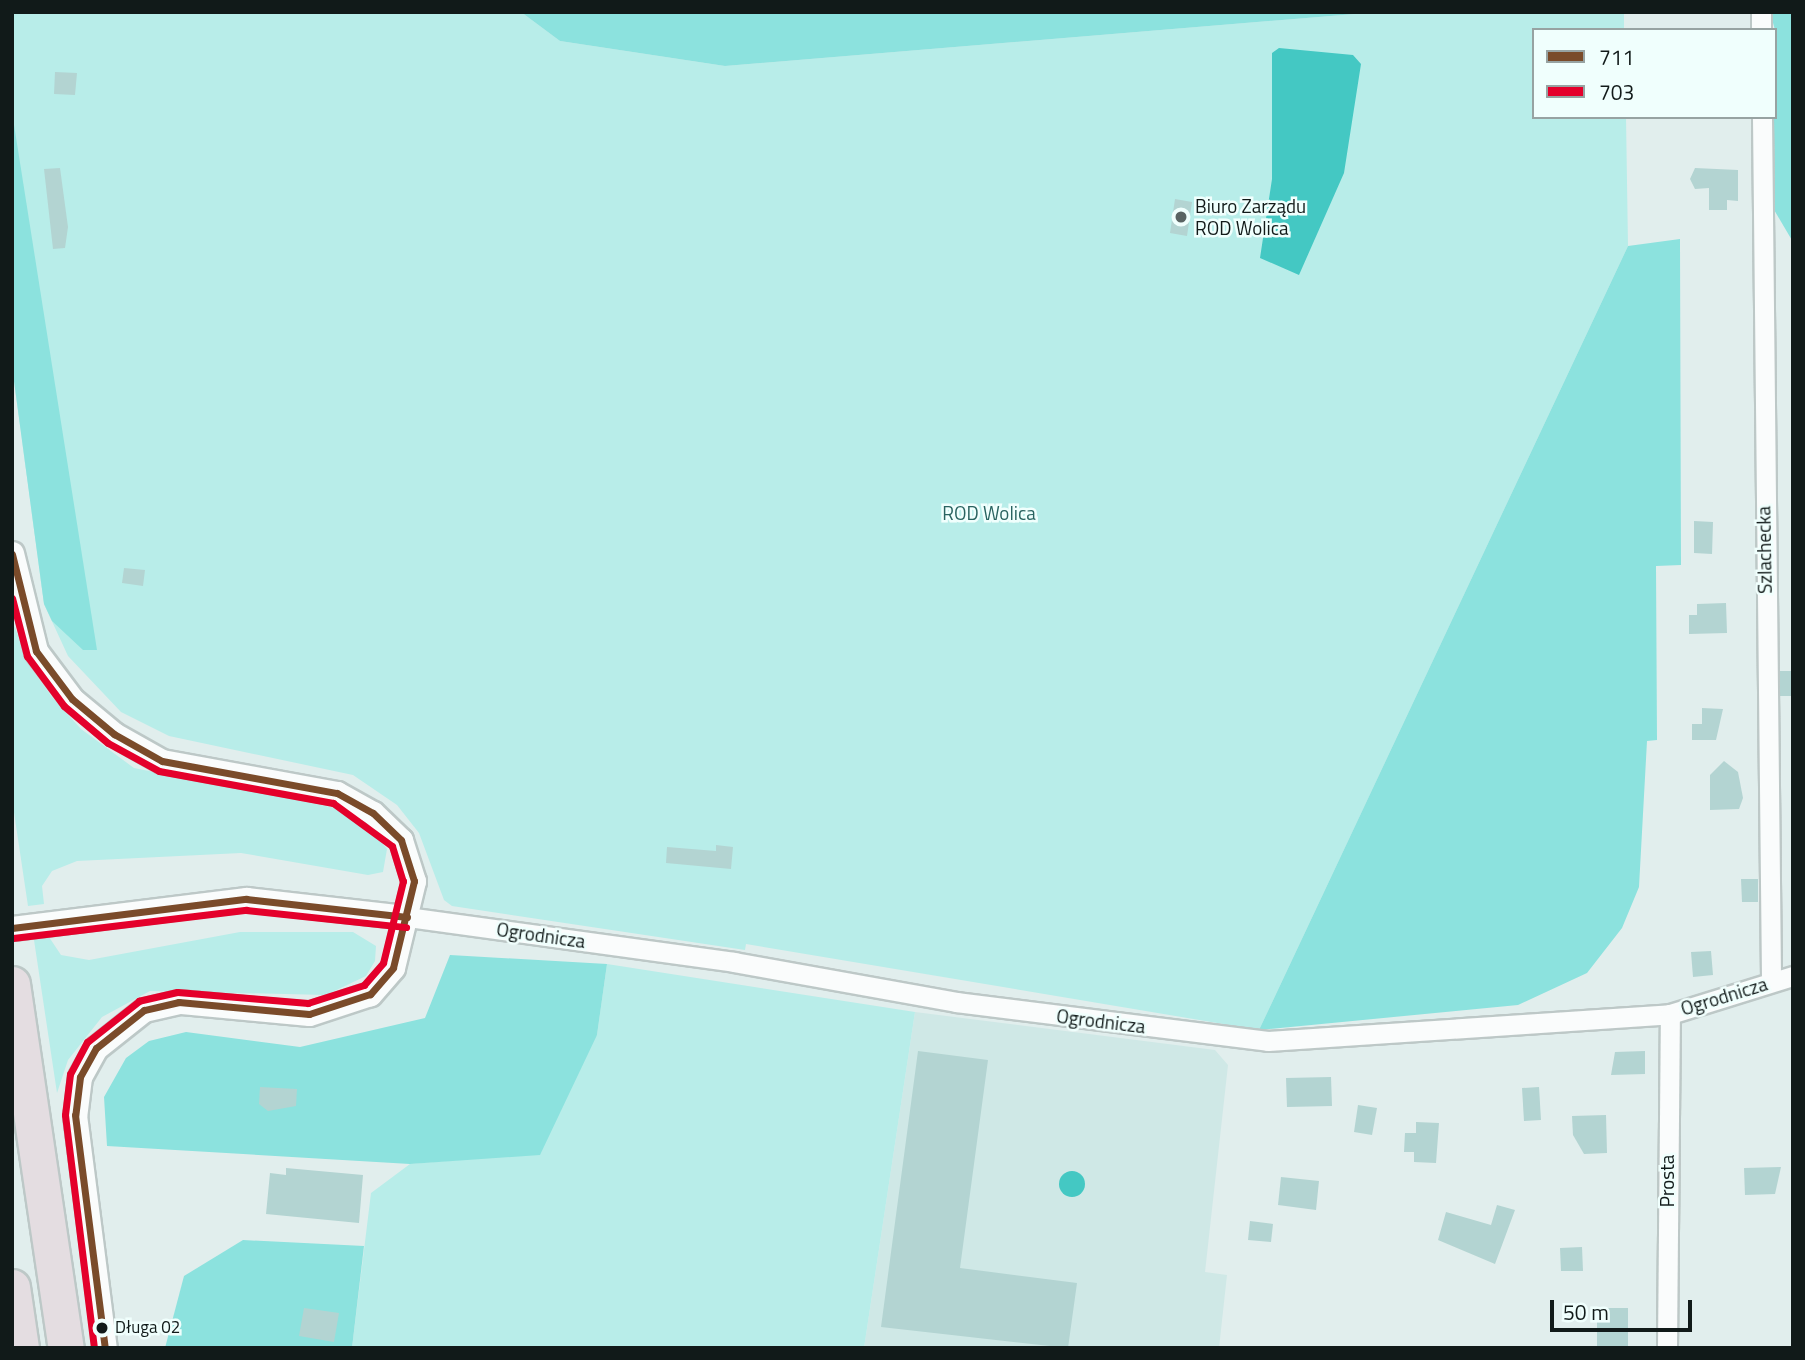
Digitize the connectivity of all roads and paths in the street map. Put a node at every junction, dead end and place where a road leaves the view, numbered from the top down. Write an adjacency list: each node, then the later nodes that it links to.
1 (1762, 119): 6 (street, Szlachecka)
2 (12, 553): 3 (street)
3 (407, 917): 4 (street); 8 (street, Ogrodnicza); 12 (street)
4 (12, 928)
5 (1793, 976): 6 (street, Ogrodnicza)
6 (1771, 982): 8 (street, Ogrodnicza)
7 (12, 984): 11 (highway)
8 (1671, 1014): 13 (street, Prosta)
9 (12, 1287): 10 (highway)
10 (22, 1348)
11 (66, 1348)
12 (105, 1348)
13 (1667, 1348)

